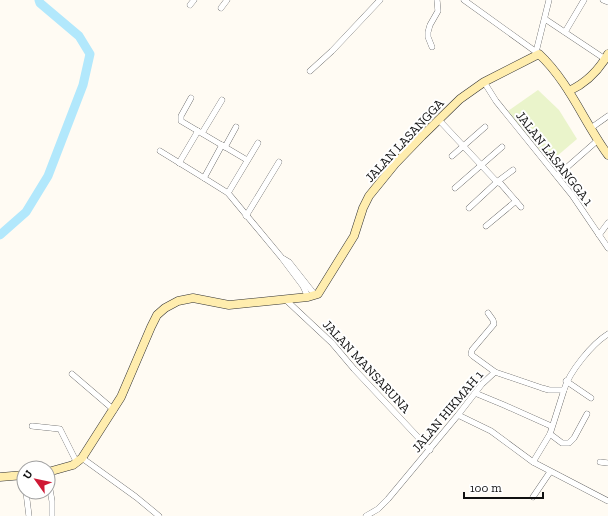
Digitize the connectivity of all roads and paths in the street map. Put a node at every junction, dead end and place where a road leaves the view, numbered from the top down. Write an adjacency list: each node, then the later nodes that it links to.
1 (228, 0): 9 (street)
2 (380, 0): 15 (street)
3 (437, 0): 12 (street)
4 (464, 0): 13 (street)
5 (549, 0): 10 (street)
6 (584, 0): 11 (street)
7 (603, 0): 8 (street)
8 (608, 2)
9 (220, 8)
10 (545, 19): 11 (street); 13 (street)
11 (565, 32): 14 (street)
12 (432, 47)
13 (537, 53): 16 (street, JALAN LASANGGA); 17 (street)
14 (606, 56): 17 (street)
15 (310, 71)
16 (484, 82): 21 (street, JALAN LASANGGA); 39 (street, JALAN LASANGGA 1)
17 (569, 91): 24 (street)
18 (191, 98): 25 (street)
19 (222, 100): 25 (street)
20 (608, 116): 24 (street)
21 (439, 120): 29 (street); 52 (street, JALAN LASANGGA)
22 (236, 127): 28 (street)
23 (485, 127): 29 (street)
24 (591, 128): 26 (street)
25 (200, 132): 28 (street); 36 (street)
26 (598, 140): 33 (street); 39 (street)
27 (258, 143): 34 (street)
28 (223, 146): 34 (street); 40 (street)
29 (464, 146): 32 (street); 37 (street)
30 (502, 148): 37 (street)
31 (160, 151): 36 (street)
32 (452, 156)
33 (608, 156)
34 (247, 160): 43 (street)
35 (278, 162): 47 (street)
36 (179, 163): 40 (street)
37 (482, 165): 41 (street); 42 (street)
38 (513, 170): 41 (street)
39 (557, 176): 50 (street, JALAN LASANGGA 1)
40 (204, 178): 43 (street)
41 (497, 182): 44 (street); 46 (street)
42 (455, 188)
43 (228, 193): 47 (street)
44 (516, 201): 45 (street); 49 (street)
45 (521, 207)
46 (469, 208)
47 (246, 216): 52 (street)
48 (608, 223): 50 (street)
49 (486, 226)
50 (599, 235): 51 (street, JALAN LASANGGA 1)
51 (608, 248)
52 (311, 296): 53 (street)
53 (286, 300): 62 (street); 68 (street, JALAN MANSARUNA)
54 (488, 314): 56 (street)
55 (608, 334): 58 (street)
56 (495, 372): 59 (street, JALAN HIKMAH 1); 60 (street, JALAN HIKMAH 1)
57 (72, 374): 62 (street)
58 (566, 381): 59 (street); 61 (street)
59 (564, 390): 66 (street)
60 (475, 393): 64 (street, JALAN HIKMAH 1); 66 (street)
61 (591, 398)
62 (114, 410): 69 (street)
63 (587, 414): 67 (street)
64 (458, 415): 68 (street, JALAN HIKMAH 1); 70 (street)
65 (32, 426): 69 (street)
66 (551, 426): 67 (street)
67 (550, 434): 70 (street)
68 (430, 450): 84 (street, JALAN HIKMAH 1)
69 (80, 461): 73 (street); 83 (street)
70 (533, 462): 74 (street)
71 (600, 462): 72 (street)
72 (608, 463)
73 (56, 470)
74 (550, 472): 77 (street); 80 (street)
75 (0, 477): 76 (street)
76 (16, 477)
77 (533, 497)
78 (27, 500): 81 (street)
79 (52, 500): 82 (street)
80 (608, 501)
81 (29, 516)
82 (52, 516)
83 (159, 516)
84 (366, 516)

